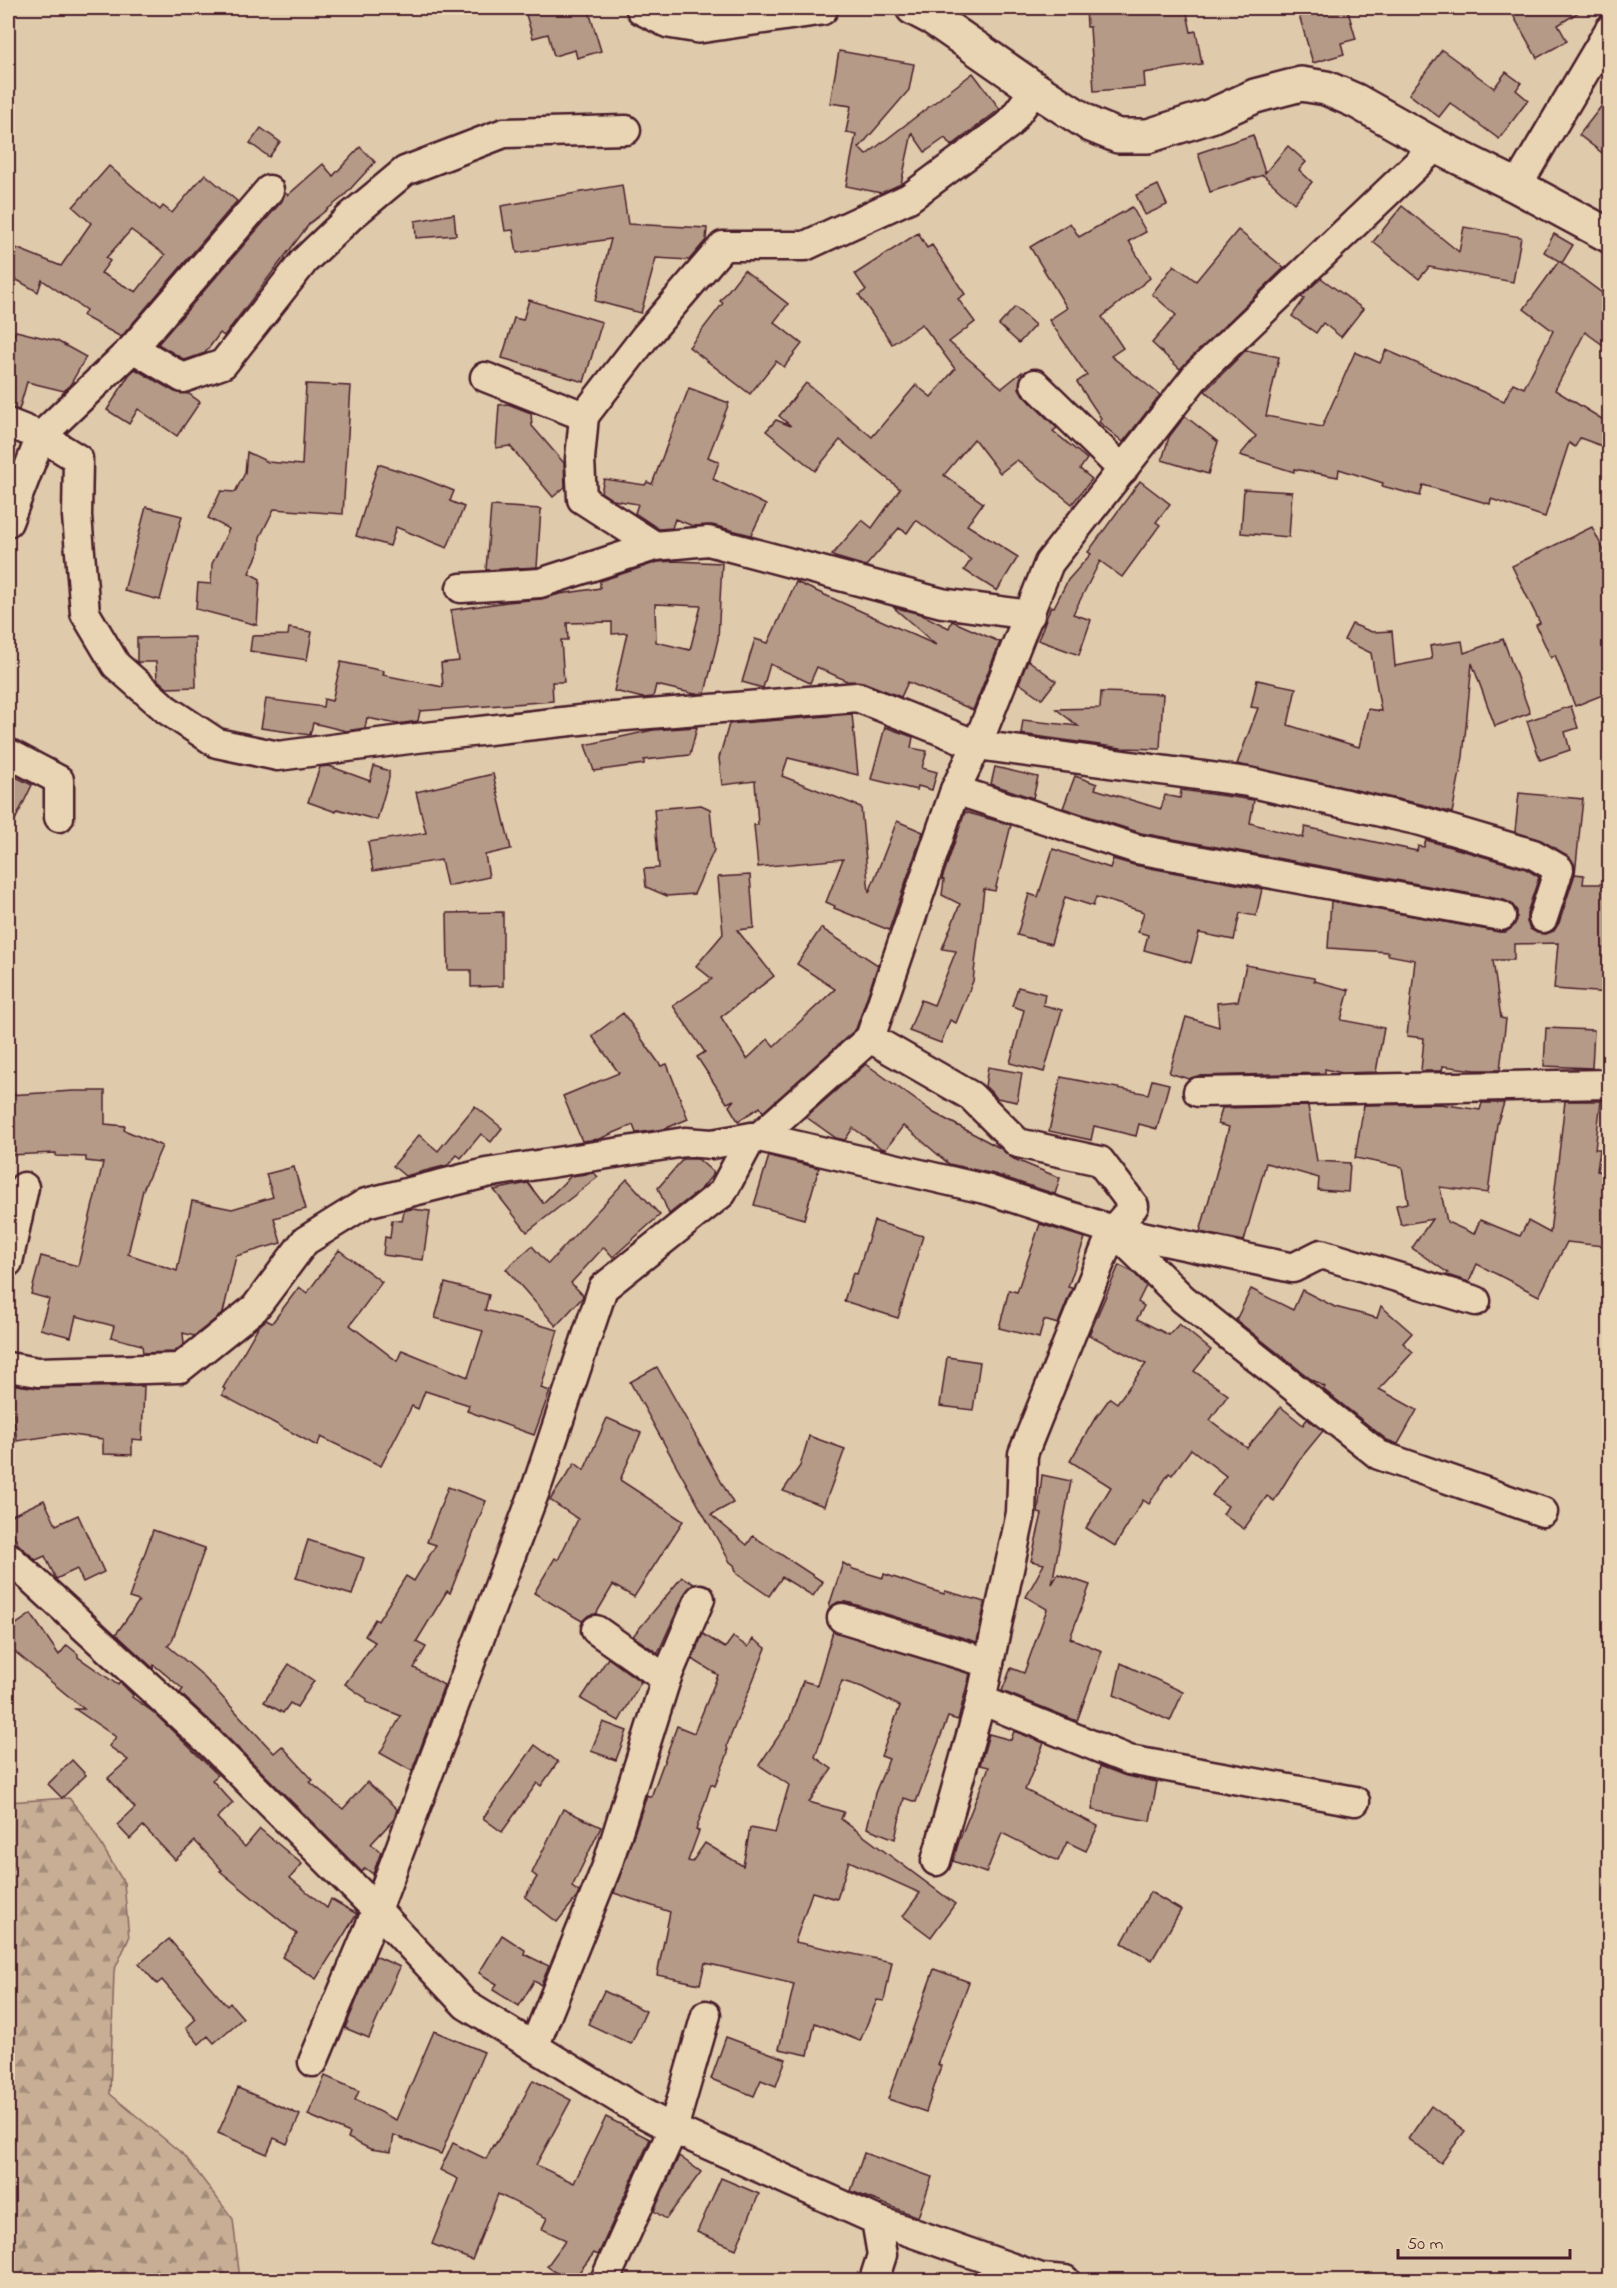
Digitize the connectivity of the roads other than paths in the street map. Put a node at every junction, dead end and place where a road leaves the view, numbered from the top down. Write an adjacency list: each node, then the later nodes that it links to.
1 (643, 8): 4 (main road)
2 (820, 8): 4 (main road)
3 (913, 8): 6 (main road)
4 (759, 12)
5 (1610, 29): 9 (street)
6 (1035, 89): 8 (main road); 15 (street)
7 (626, 130): 12 (street)
8 (1436, 146): 9 (main road); 18 (street)
9 (1517, 186): 11 (main road)
10 (269, 190): 12 (street)
11 (1610, 236)
12 (133, 348): 17 (street)
13 (485, 377): 15 (street)
14 (1035, 384): 18 (street)
15 (584, 416): 20 (street)
16 (8, 423): 17 (street)
17 (41, 436): 19 (street); 23 (street)
18 (1123, 470): 22 (street)
19 (8, 522)
20 (655, 546): 21 (street); 22 (street)
21 (461, 588)
22 (1030, 615): 23 (street)
23 (977, 745): 25 (street); 28 (street)
24 (8, 753): 26 (street)
25 (955, 790): 27 (street); 29 (street)
26 (59, 817)
27 (1501, 916)
28 (1544, 918)
29 (870, 1038): 32 (street); 34 (street)
30 (1610, 1084): 31 (street)
31 (1198, 1092)
32 (756, 1137): 34 (street); 37 (street); 48 (street)
33 (24, 1187): 35 (street)
34 (1113, 1230): 36 (street); 38 (street); 43 (street)
35 (8, 1262)
36 (1476, 1300)
37 (8, 1367)
38 (1543, 1512)
39 (8, 1557): 48 (street)
40 (700, 1599): 44 (street)
41 (842, 1618): 43 (street)
42 (596, 1630): 44 (street)
43 (988, 1663): 45 (street)
44 (666, 1679): 50 (street)
45 (981, 1700): 46 (street); 47 (street)
46 (1355, 1801)
47 (936, 1861)
48 (377, 1910): 50 (street); 51 (street)
49 (706, 2015): 52 (street)
50 (534, 2047): 52 (street)
51 (313, 2062)
52 (673, 2128): 53 (street); 54 (street)
53 (876, 2220): 55 (street); 56 (street)
54 (605, 2280)
55 (874, 2280)
56 (1065, 2280)

